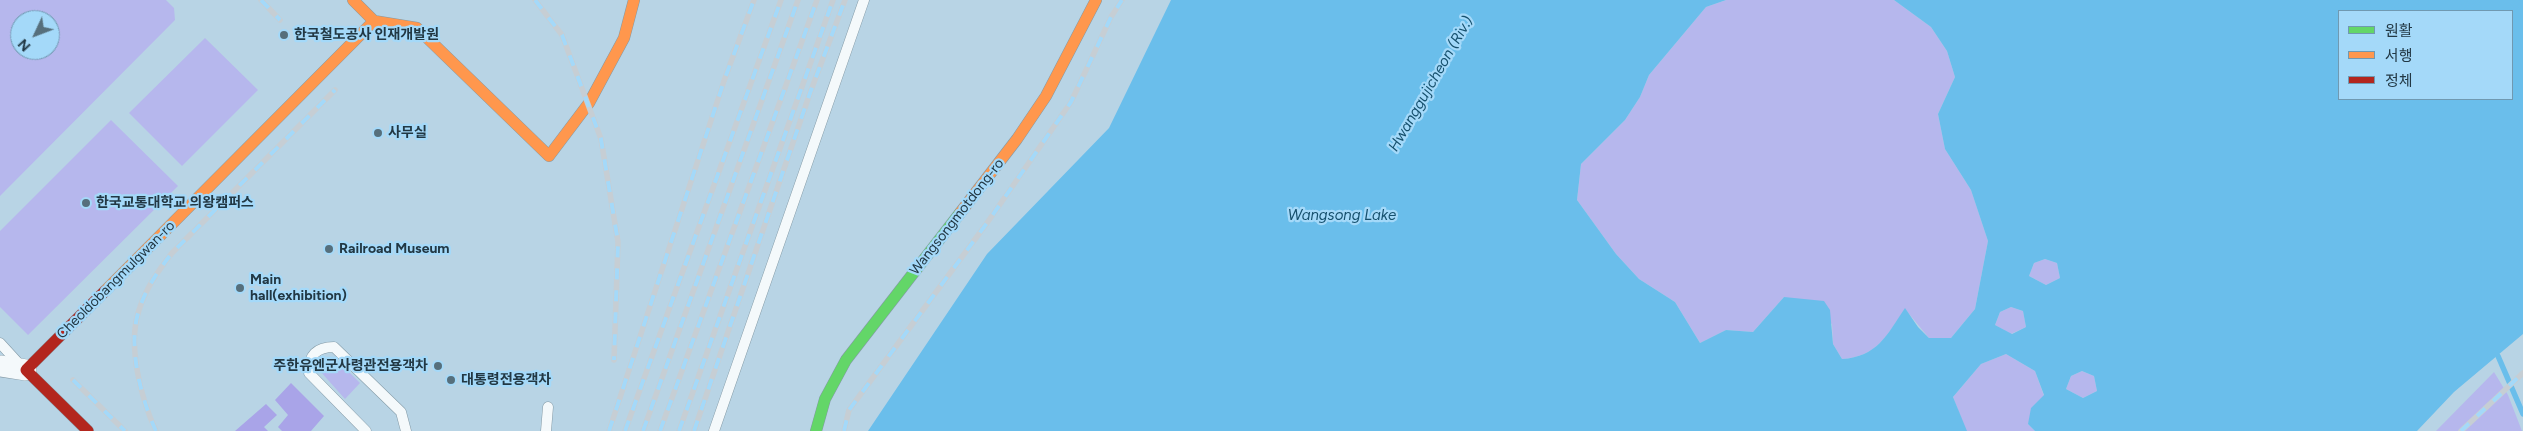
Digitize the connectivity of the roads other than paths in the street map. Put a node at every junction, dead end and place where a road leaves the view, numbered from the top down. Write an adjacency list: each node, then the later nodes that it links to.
1 (353, 0): 5 (street)
2 (634, 0): 5 (street)
3 (864, 0): 14 (lane)
4 (1096, 0): 15 (street, Wangsongmotdong-ro)
5 (374, 21): 8 (street, Cheoldobangmulgwan-ro)
6 (0, 343): 8 (lane)
7 (0, 366): 8 (street)
8 (26, 370): 10 (street)
9 (548, 407): 13 (lane)
10 (88, 431)
11 (366, 431): 12 (lane)
12 (406, 431)
13 (546, 431)
14 (714, 431)
15 (816, 431)

